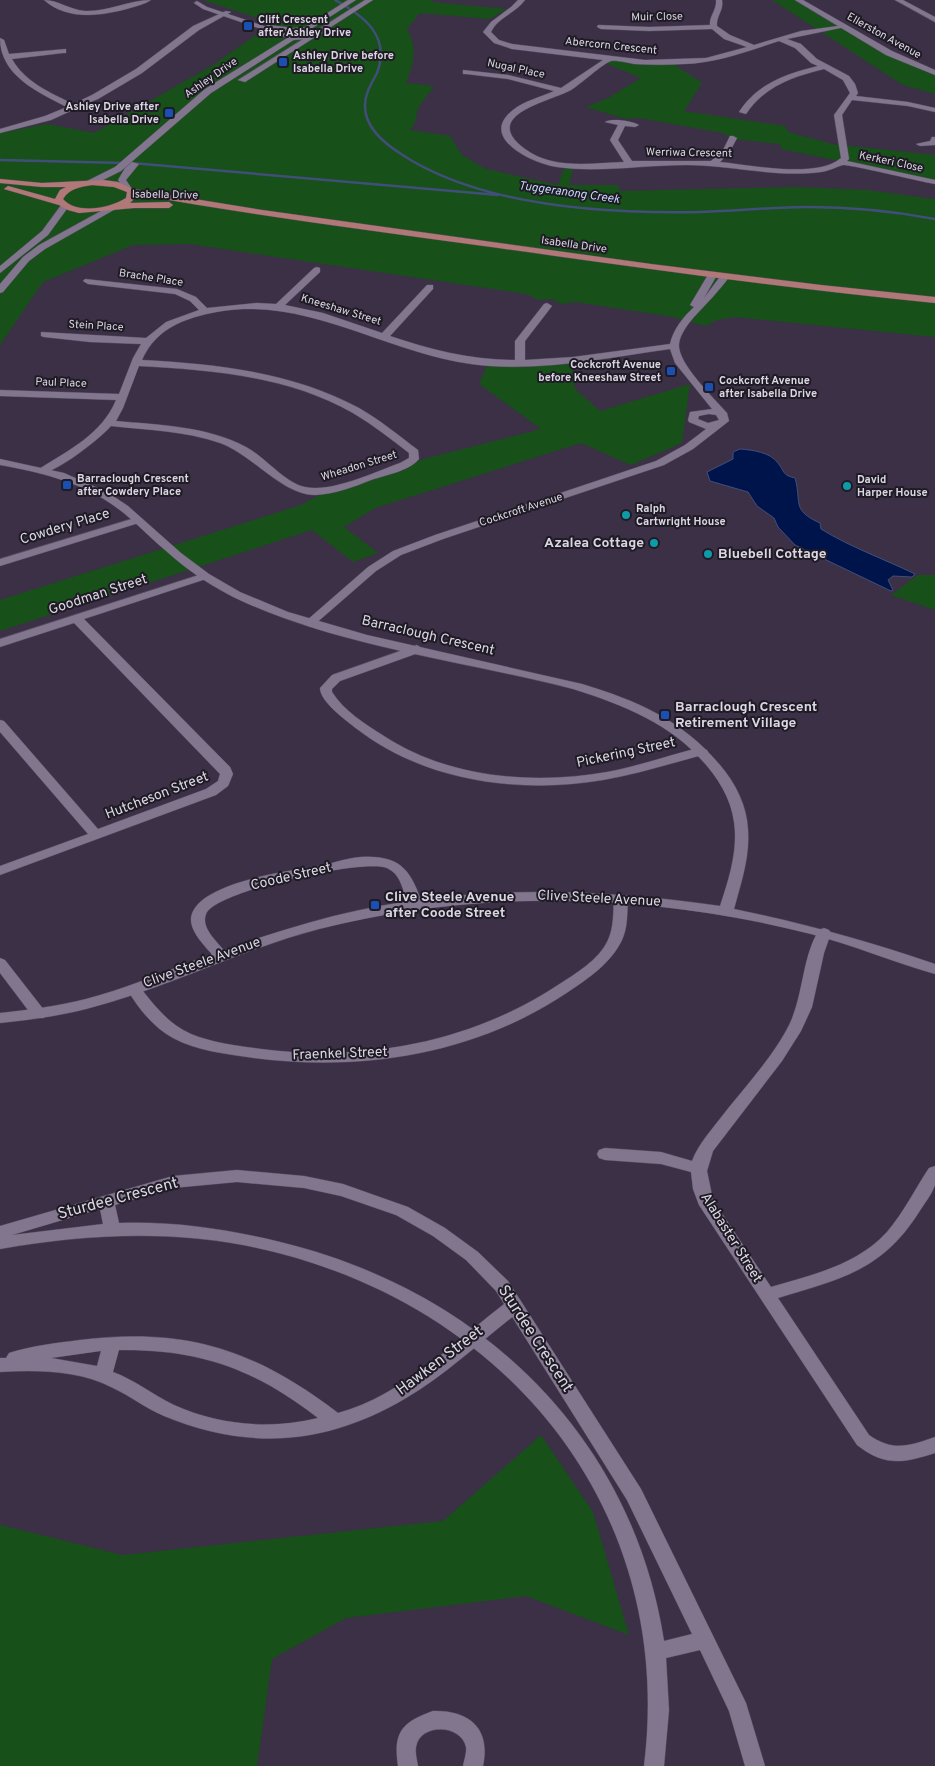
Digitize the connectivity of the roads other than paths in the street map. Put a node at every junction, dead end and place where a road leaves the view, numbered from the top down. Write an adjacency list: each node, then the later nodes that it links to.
1 (47, 0): 2 (street)
2 (148, 0)
3 (189, 0): 10 (street)
4 (353, 0): 17 (street, Ashley Drive)
5 (522, 0): 27 (street, Abercorn Crescent)
6 (719, 0): 16 (street)
7 (798, 0): 13 (street, Ellerston Avenue)
8 (898, 0): 12 (street)
9 (368, 2): 18 (street, Ashley Drive)
10 (197, 3): 11 (street)
11 (226, 13): 14 (street); 35 (street)
12 (935, 20)
13 (843, 26): 20 (street, Abercorn Crescent); 30 (street, Ellerston Avenue)
14 (266, 27): 17 (street); 19 (street); 24 (street)
15 (601, 27): 16 (street, Muir Close)
16 (714, 27): 22 (street)
17 (308, 29): 19 (street, Ashley Drive)
18 (324, 30): 19 (street); 26 (street, Ashley Drive)
19 (296, 37): 24 (street, Ashley Drive); 26 (street)
20 (780, 39): 22 (street, Abercorn Crescent); 28 (street)
21 (0, 40): 25 (street)
22 (754, 47): 27 (street, Abercorn Crescent)
23 (63, 51): 25 (street)
24 (268, 53): 45 (street, Ashley Drive)
25 (6, 56): 35 (street)
26 (278, 59): 31 (street, Ashley Drive)
27 (610, 59): 32 (street, Werriwa Crescent)
28 (825, 67): 33 (street); 37 (street)
29 (466, 72): 32 (street, Nugal Place)
30 (935, 73)
31 (233, 86)
32 (562, 91): 48 (street, Werriwa Crescent)
33 (851, 98): 36 (street); 47 (street)
34 (205, 105): 45 (street, Ashley Drive)
35 (75, 108): 41 (street)
36 (935, 110)
37 (743, 112)
38 (609, 122): 39 (street)
39 (623, 124): 40 (street); 48 (street)
40 (635, 124)
41 (0, 131)
42 (733, 138): 46 (street)
43 (934, 142): 44 (street)
44 (920, 144)
45 (144, 153): 49 (street, Ashley Drive)
46 (714, 163): 47 (street, Werriwa Crescent); 48 (street, Werriwa Crescent)
47 (844, 163): 51 (street, Kerkeri Close)
48 (630, 164)
49 (123, 170): 52 (street, Ashley Drive); 54 (street)
50 (0, 181): 52 (main road)
51 (935, 182)
52 (87, 184): 54 (main road, Isabella Drive); 55 (main road)
53 (0, 187): 55 (main road)
54 (129, 190): 56 (main road); 57 (main road, Isabella Drive)
55 (63, 204): 56 (main road, Isabella Drive); 58 (street)
56 (118, 206): 57 (main road, Isabella Drive); 64 (street)
57 (210, 206): 60 (main road, Isabella Drive)
58 (0, 270)
59 (317, 270): 66 (street)
60 (712, 275): 61 (main road, Isabella Drive); 69 (street)
61 (725, 276): 65 (main road, Isabella Drive); 69 (street)
62 (88, 281): 68 (street, Brache Place)
63 (430, 287): 71 (street)
64 (0, 290)
65 (935, 300)
66 (279, 306): 68 (street, Kneeshaw Street); 71 (street, Kneeshaw Street)
67 (548, 306): 75 (street)
68 (206, 311): 72 (street, Kneeshaw Street)
69 (691, 315): 73 (street)
70 (44, 334): 72 (street, Stein Place)
71 (384, 336): 75 (street, Kneeshaw Street)
72 (147, 341): 74 (street, Kneeshaw Street)
73 (674, 346): 75 (street, Kneeshaw Street); 77 (street)
74 (136, 363): 78 (street, Kneeshaw Street); 81 (street, Wheadon Street)
75 (520, 363)
76 (0, 393): 78 (street, Paul Place)
77 (707, 396): 79 (street); 80 (street)
78 (122, 397): 81 (street, Kneeshaw Street)
79 (723, 415): 80 (street); 82 (street)
80 (696, 418): 82 (street); 83 (street)
81 (110, 422): 85 (street, Kneeshaw Street)
82 (717, 425): 83 (street, Cockcroft Avenue)
83 (700, 438): 90 (street, Cockcroft Avenue)
84 (0, 462): 85 (street, Barraclough Crescent)
85 (43, 471): 86 (street, Barraclough Crescent)
86 (138, 520): 87 (street, Cowdery Place); 88 (street, Barraclough Crescent)
87 (0, 563)
88 (205, 576): 89 (street, Goodman Street); 90 (street, Barraclough Crescent)
89 (76, 618): 91 (street, Goodman Street); 95 (street, Hutcheson Street)
90 (315, 624): 92 (street, Barraclough Crescent)
91 (0, 643)
92 (417, 649): 94 (street, Barraclough Crescent); 94 (street, Pickering Street)
93 (0, 724): 95 (street)
94 (702, 751): 99 (street, Barraclough Crescent)
95 (96, 835): 96 (street, Hutcheson Street)
96 (0, 871)
97 (621, 898): 98 (street, Clive Steele Avenue); 99 (street, Clive Steele Avenue); 104 (street, Fraenkel Street)
98 (416, 906): 101 (street, Clive Steele Avenue); 101 (street, Coode Street)
99 (726, 911): 100 (street, Clive Steele Avenue)
100 (824, 933): 103 (street, Clive Steele Avenue); 108 (street)
101 (221, 956): 104 (street, Clive Steele Avenue)
102 (0, 962): 105 (street)
103 (935, 969)
104 (134, 988): 105 (street, Clive Steele Avenue)
105 (39, 1014): 106 (street, Clive Steele Avenue)
106 (0, 1018)
107 (605, 1154): 108 (street)
108 (699, 1169): 114 (street, Alabaster Street)
109 (935, 1172): 114 (street)
110 (106, 1201): 111 (street); 112 (street, Sturdee Crescent); 115 (street, Sturdee Crescent)
111 (112, 1230): 113 (street, Sturdee Crescent); 116 (street, Sturdee Crescent)
112 (0, 1232)
113 (0, 1243)
114 (767, 1296): 121 (street, Alabaster Street)
115 (514, 1306): 116 (street, Hawken Street); 122 (street, Sturdee Crescent)
116 (472, 1337): 120 (street, Hawken Street); 123 (street, Sturdee Crescent)
117 (112, 1344): 118 (street, Hawken Street); 119 (street); 120 (street, Hawken Street)
118 (0, 1364): 119 (street, Hawken Street)
119 (103, 1375): 120 (street, Hawken Street)
120 (336, 1422)
121 (935, 1445)
122 (705, 1640): 123 (street); 127 (street, Sturdee Crescent)
123 (656, 1652): 126 (street, Sturdee Crescent)
124 (408, 1766): 125 (street)
125 (472, 1766)
126 (654, 1766)
127 (755, 1766)

